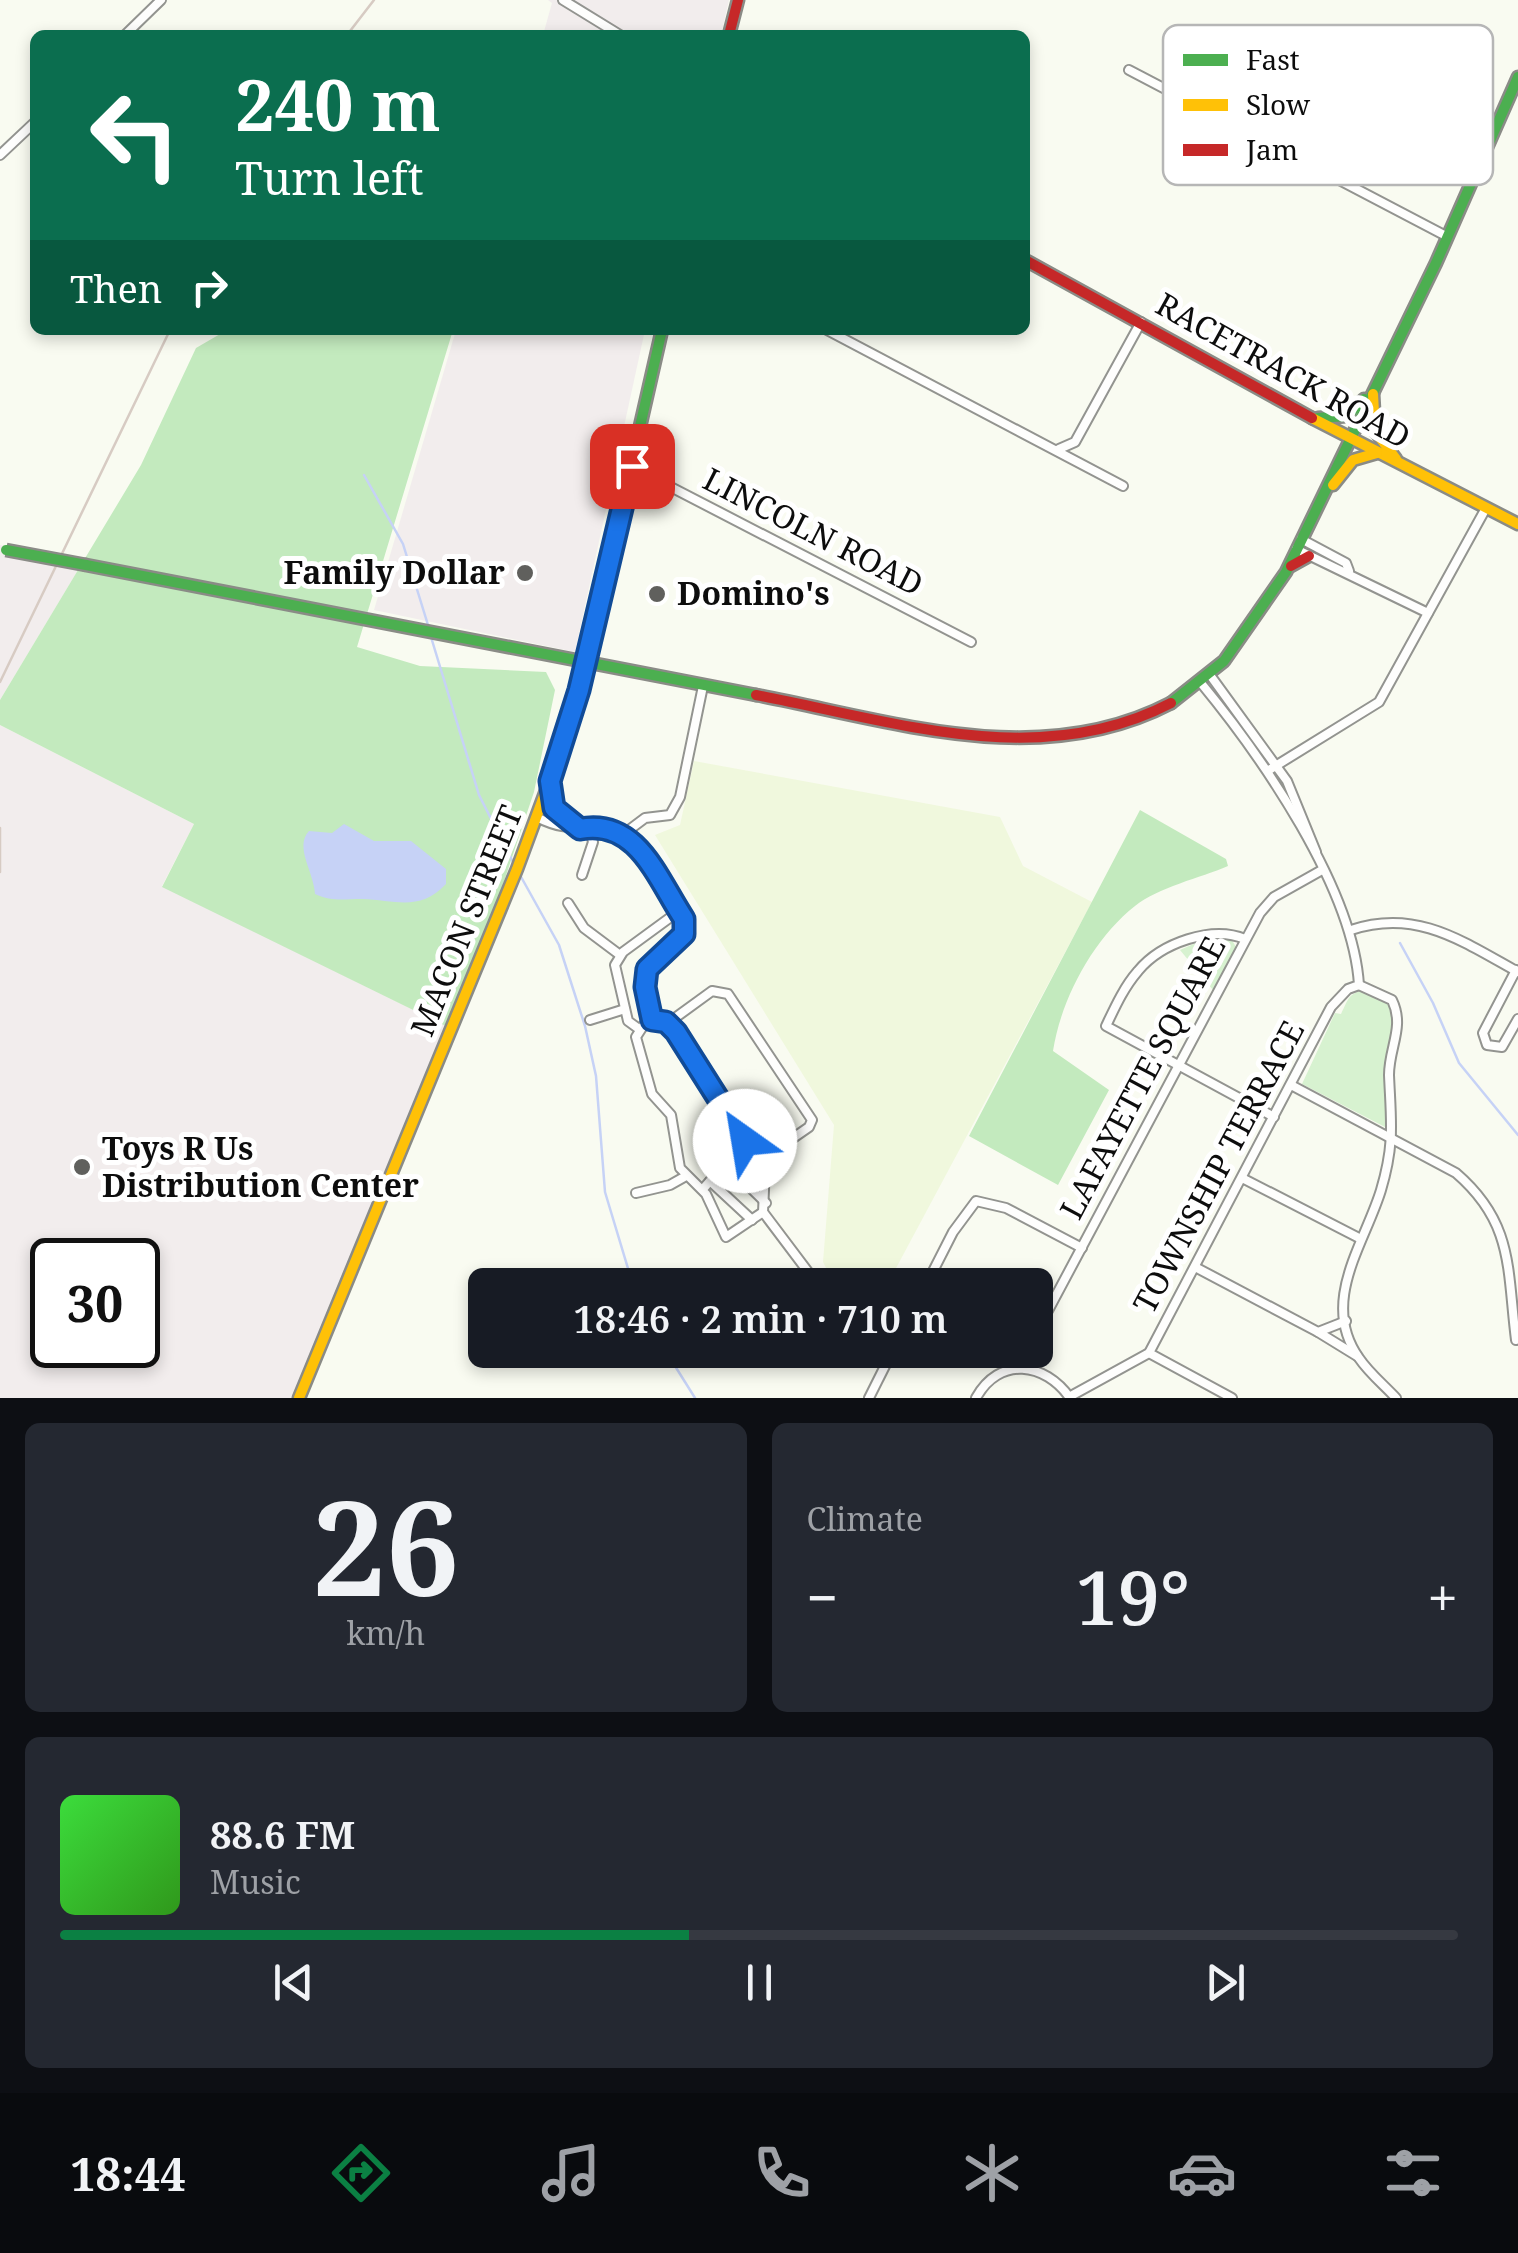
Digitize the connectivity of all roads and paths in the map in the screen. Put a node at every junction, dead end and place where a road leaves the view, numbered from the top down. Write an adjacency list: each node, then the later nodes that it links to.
1 (161, 0): 4 (street)
2 (563, 0): 5 (street)
3 (738, 0): 6 (main road)
4 (130, 30)
5 (612, 30)
6 (730, 30)
7 (1129, 70): 9 (street)
8 (1518, 77): 11 (main road)
9 (1163, 88)
10 (30, 127): 12 (street)
11 (1493, 134)
12 (0, 155)
13 (1349, 185): 15 (street)
14 (1471, 185): 15 (main road)
15 (1448, 237): 20 (main road)
16 (1030, 263): 17 (main road, RACETRACK ROAD)
17 (1142, 322): 21 (main road, RACETRACK ROAD); 23 (street)
18 (661, 335): 26 (main road, MACON STREET)
19 (836, 335): 23 (street)
20 (1374, 387): 21 (main road); 22 (main road); 25 (main road)
21 (1313, 416): 22 (main road, RACETRACK ROAD)
22 (1349, 438): 24 (main road, RACETRACK ROAD); 28 (main road)
23 (1059, 449): 27 (street)
24 (1378, 453): 25 (main road, RACETRACK ROAD); 28 (main road)
25 (1400, 464): 29 (main road, RACETRACK ROAD)
26 (632, 466): 37 (street, LINCOLN ROAD); 38 (main road, MACON STREET)
27 (1123, 486)
28 (1320, 502): 31 (main road)
29 (1486, 508): 30 (main road, RACETRACK ROAD); 36 (street)
30 (1518, 524)
31 (1299, 544): 33 (street); 34 (street); 35 (main road)
32 (3, 549): 38 (main road, bridge)
33 (1309, 556): 34 (street); 35 (main road)
34 (1349, 571): 36 (street)
35 (1283, 574): 39 (main road)
36 (1428, 612): 41 (street)
37 (971, 642)
38 (586, 662): 40 (main road); 42 (main road, MACON STREET)
39 (1206, 679): 40 (main road); 41 (street)
40 (703, 686): 45 (street)
41 (1273, 768): 46 (street)
42 (550, 781): 43 (main road, MACON STREET); 44 (street)
43 (536, 817): 44 (street); 90 (main road, MACON STREET)
44 (585, 828): 45 (street); 47 (street)
45 (624, 832): 49 (street)
46 (1322, 870): 50 (street); 51 (street, LAFAYETTE SQUARE)
47 (582, 875)
48 (568, 903): 52 (street)
49 (679, 911): 52 (street); 58 (street)
50 (1350, 930): 53 (street); 54 (street)
51 (1244, 939): 61 (street, LAFAYETTE SQUARE); 61 (street)
52 (620, 955): 55 (street)
53 (1517, 971): 56 (street)
54 (1360, 985): 62 (street, TOWNSHIP TERRACE); 64 (street)
55 (625, 1009): 57 (street); 60 (street)
56 (1518, 1019)
57 (590, 1020)
58 (652, 1020): 59 (street); 60 (street)
59 (668, 1023): 65 (street); 66 (street)
60 (639, 1030): 68 (street)
61 (1178, 1066): 63 (street); 76 (street, LAFAYETTE SQUARE)
62 (1291, 1085): 63 (street, TOWNSHIP TERRACE); 64 (street)
63 (1274, 1117): 69 (street, TOWNSHIP TERRACE)
64 (1393, 1140): 75 (street); 83 (street)
65 (745, 1141): 66 (street); 67 (street)
66 (760, 1161): 73 (street)
67 (726, 1164): 70 (street); 73 (street)
68 (686, 1176): 71 (street); 72 (street)
69 (1242, 1178): 75 (street); 77 (street, TOWNSHIP TERRACE)
70 (710, 1181): 71 (street); 74 (street)
71 (703, 1190): 74 (street)
72 (636, 1193)
73 (765, 1207): 74 (street); 78 (street)
74 (752, 1220)
75 (1361, 1239): 81 (street)
76 (1082, 1248): 79 (street); 80 (street, LAFAYETTE SQUARE)
77 (1195, 1267): 82 (street); 84 (street, TOWNSHIP TERRACE)
78 (806, 1268)
79 (935, 1268)
80 (1053, 1302)
81 (1346, 1321): 82 (street); 85 (street)
82 (1318, 1332): 85 (street)
83 (1516, 1340)
84 (1150, 1352): 88 (street); 89 (street, TOWNSHIP TERRACE)
85 (1358, 1357): 95 (street)
86 (884, 1368): 91 (street)
87 (1027, 1368): 89 (street); 92 (street)
88 (1210, 1386): 93 (street); 94 (street)
89 (1069, 1397)
90 (299, 1398)
91 (868, 1398)
92 (976, 1398)
93 (1204, 1398)
94 (1232, 1398)
95 (1396, 1398)

